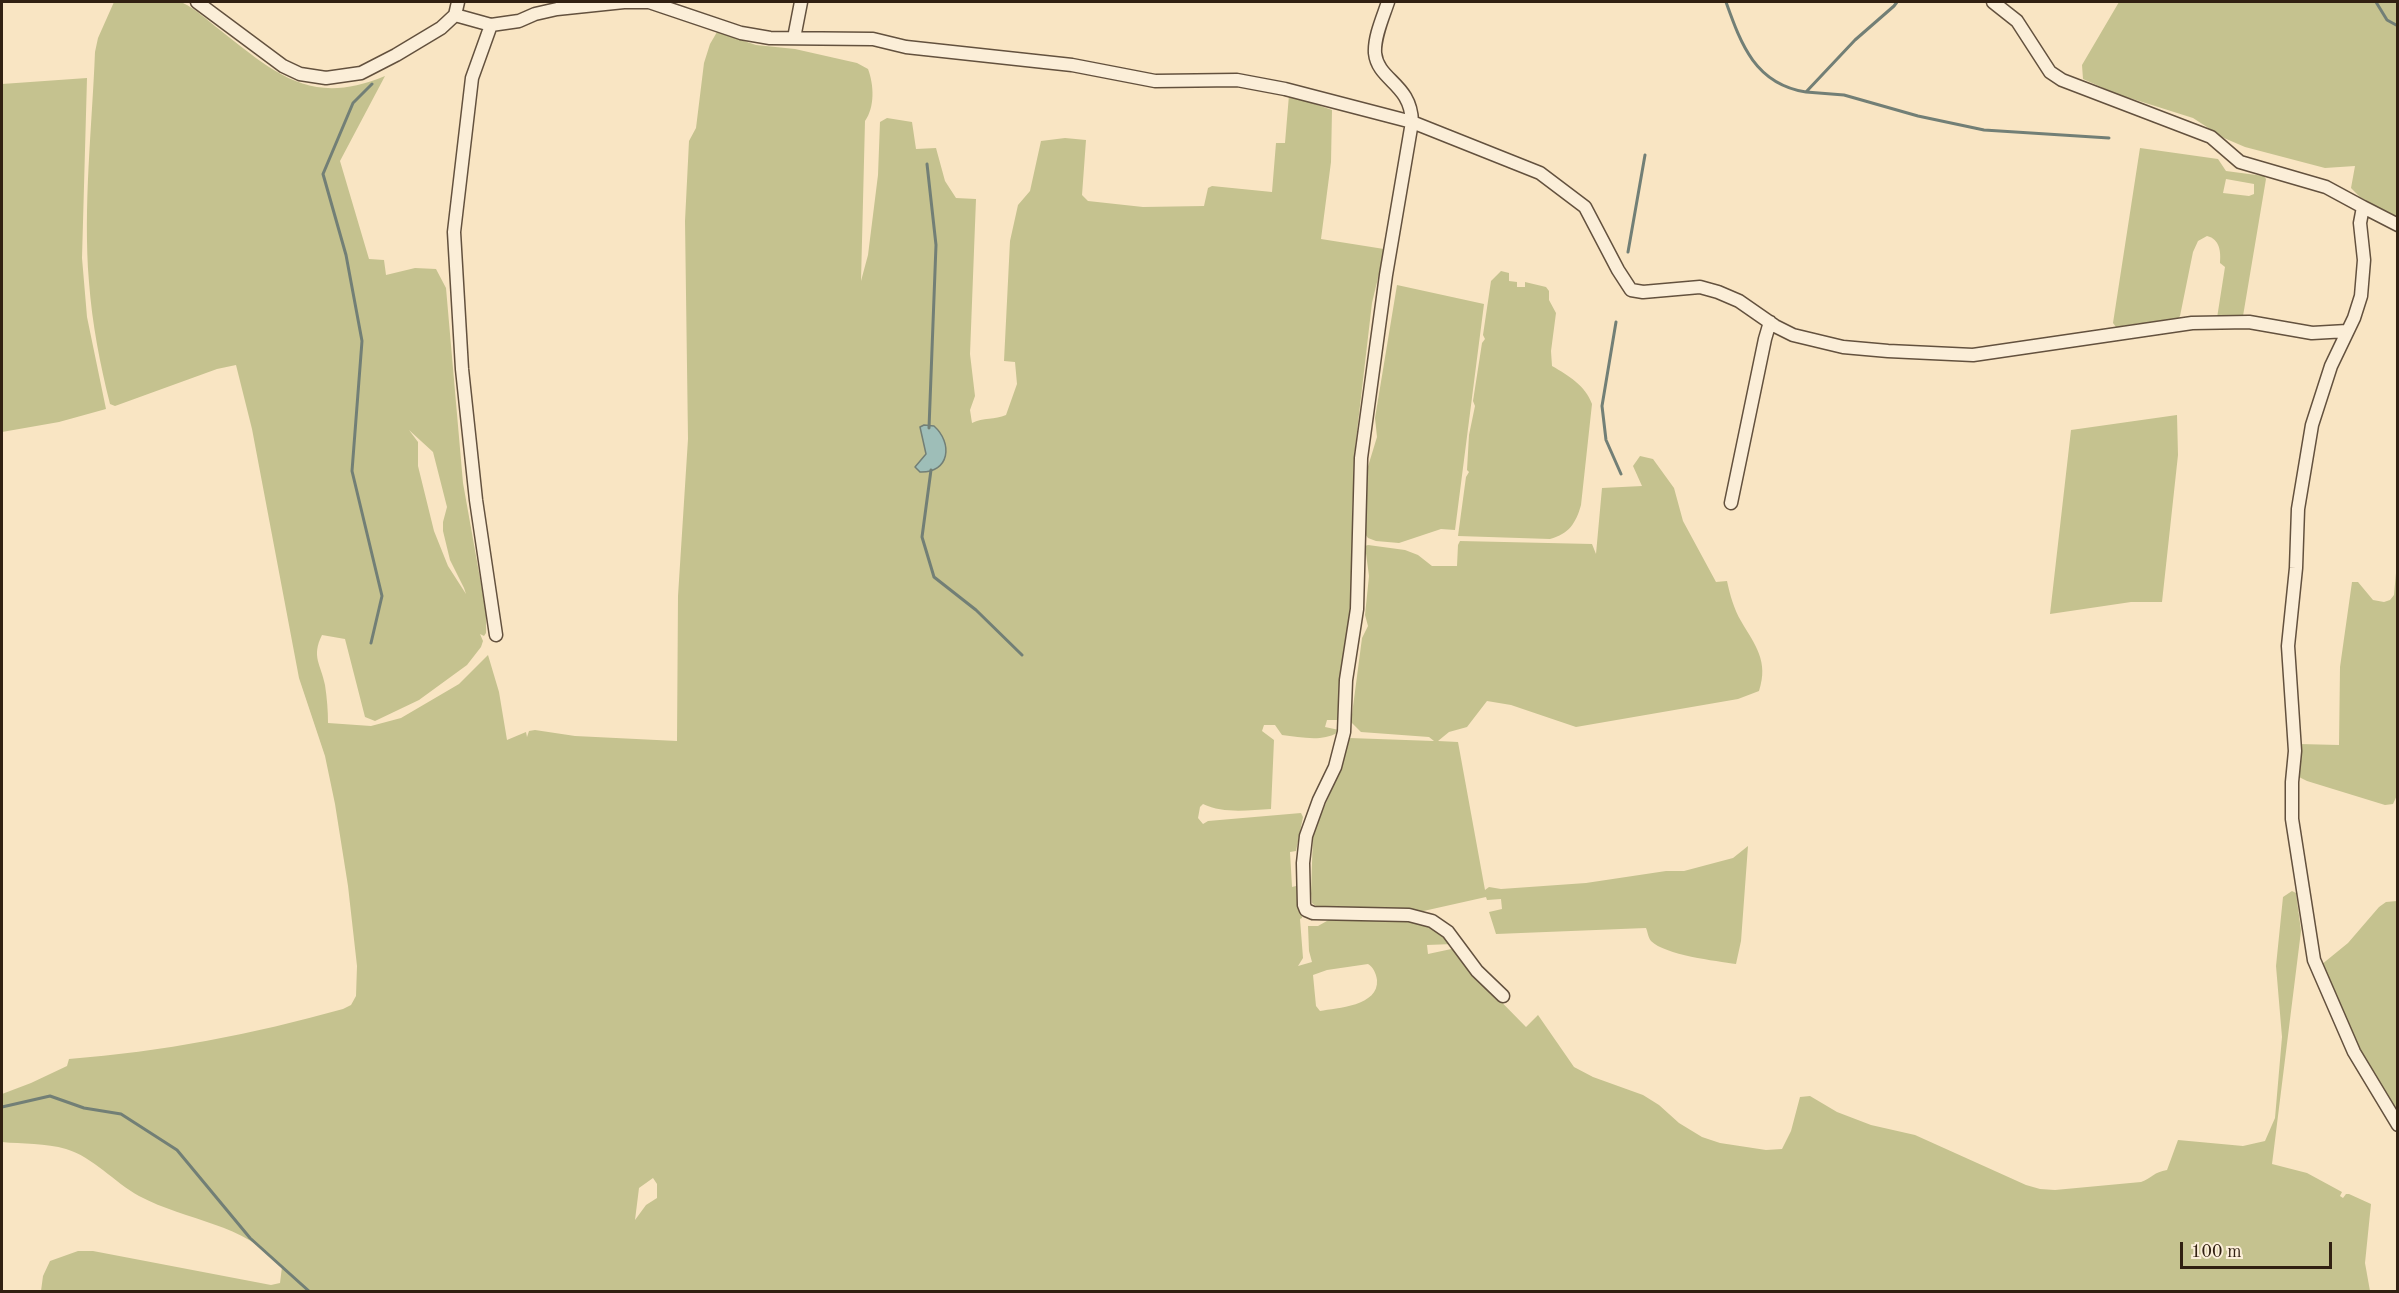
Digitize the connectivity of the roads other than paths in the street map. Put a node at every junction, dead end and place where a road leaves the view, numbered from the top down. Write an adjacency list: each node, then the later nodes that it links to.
1 (197, 2): 6 (street)
2 (458, 2): 6 (street)
3 (801, 2): 8 (street)
4 (1388, 2): 9 (street)
5 (1993, 2): 10 (street)
6 (455, 15): 7 (street)
7 (491, 25): 8 (street); 15 (street)
8 (794, 38): 9 (street)
9 (1412, 122): 12 (street); 16 (street)
10 (2362, 207): 11 (street); 13 (street)
11 (2397, 225)
12 (1770, 322): 13 (street); 14 (street)
13 (2347, 331): 17 (street)
14 (1731, 503)
15 (496, 635)
16 (1503, 996)
17 (2397, 1125)

